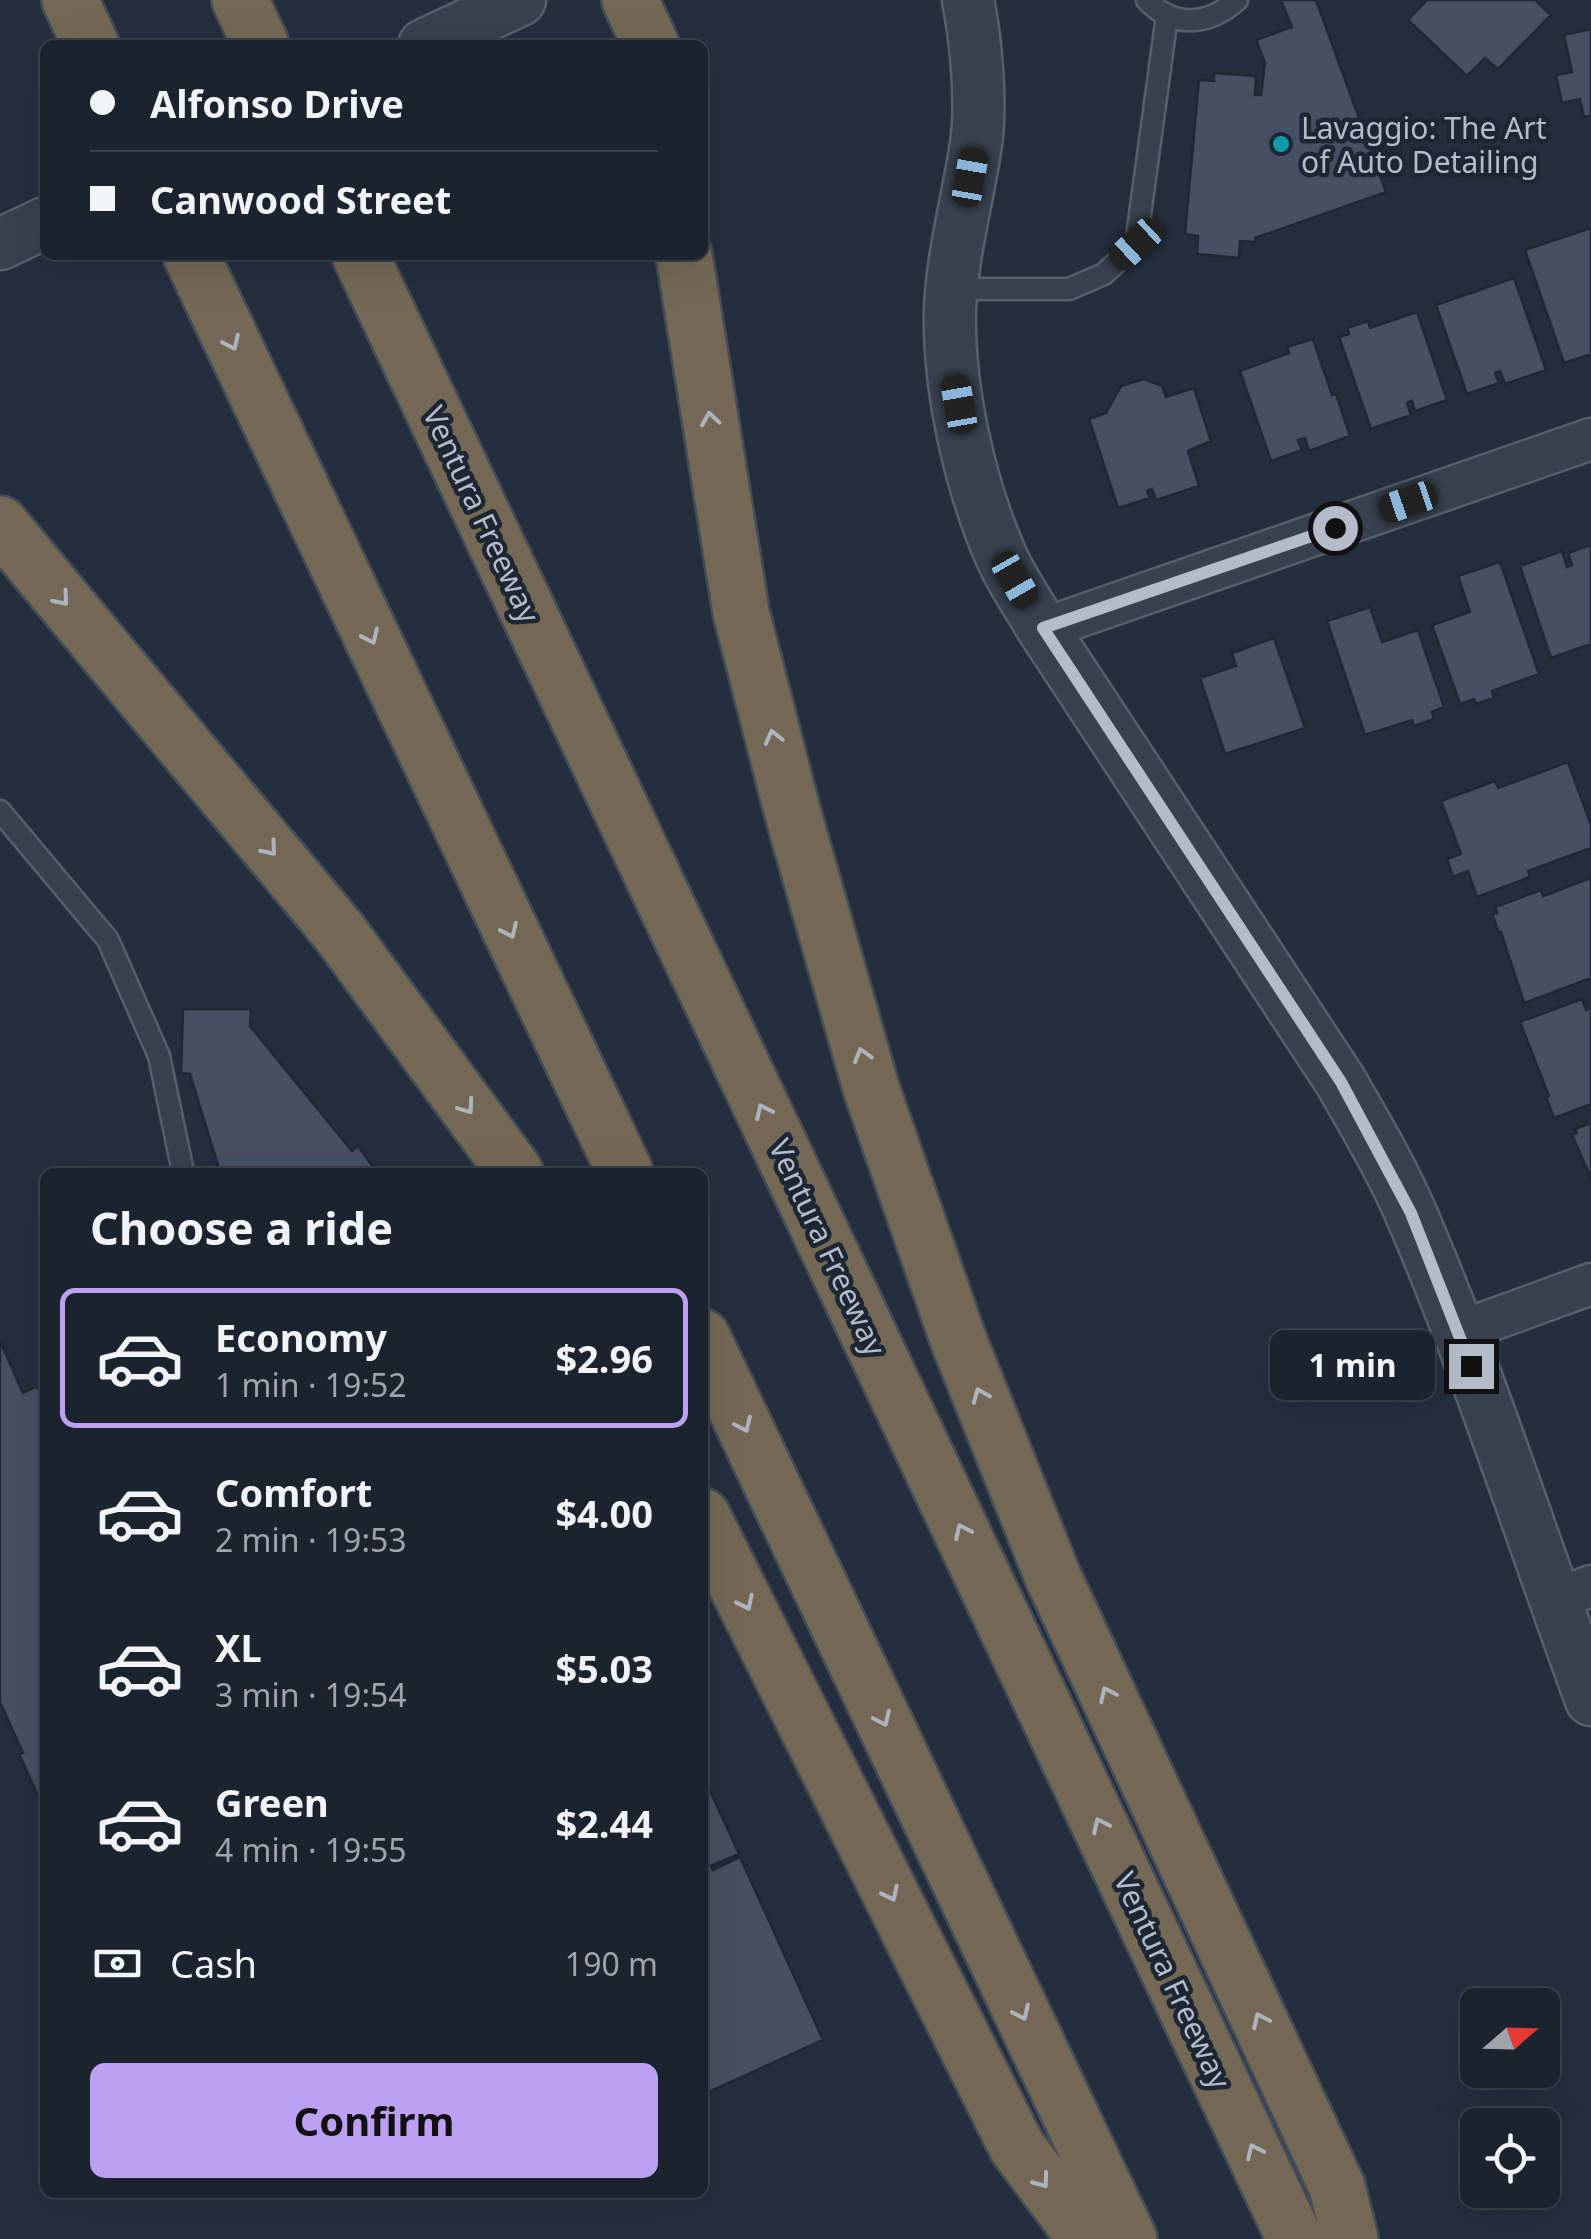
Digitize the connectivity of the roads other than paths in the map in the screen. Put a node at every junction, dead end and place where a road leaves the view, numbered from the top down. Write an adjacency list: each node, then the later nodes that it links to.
1 (70, 0): 10 (highway)
2 (240, 0): 11 (highway)
3 (520, 0): 9 (street)
4 (630, 0): 12 (highway)
5 (968, 0): 18 (street)
6 (1146, 0): 8 (lane)
7 (1237, 0): 8 (lane)
8 (1167, 16): 18 (lane)
9 (442, 36)
10 (90, 40)
11 (259, 40)
12 (649, 40)
13 (40, 225): 14 (street)
14 (0, 244)
15 (193, 260): 25 (highway, one-way to 25)
16 (362, 260): 34 (highway, Ventura Freeway, one-way to 16)
17 (685, 260): 35 (highway, one-way to 17)
18 (953, 289): 21 (street)
19 (1591, 439): 21 (street)
20 (0, 524): 24 (highway, one-way to 24)
21 (1043, 628): 27 (street)
22 (0, 811): 23 (lane)
23 (183, 1168)
24 (512, 1168)
25 (623, 1168)
26 (1591, 1284): 27 (street)
27 (1459, 1332): 30 (street)
28 (708, 1350): 33 (highway, one-way to 33)
29 (708, 1528): 32 (highway, one-way to 32)
30 (1574, 1592): 31 (street)
31 (1588, 1680)
32 (1086, 2239)
33 (1129, 2239)
34 (1295, 2239)
35 (1350, 2239)

